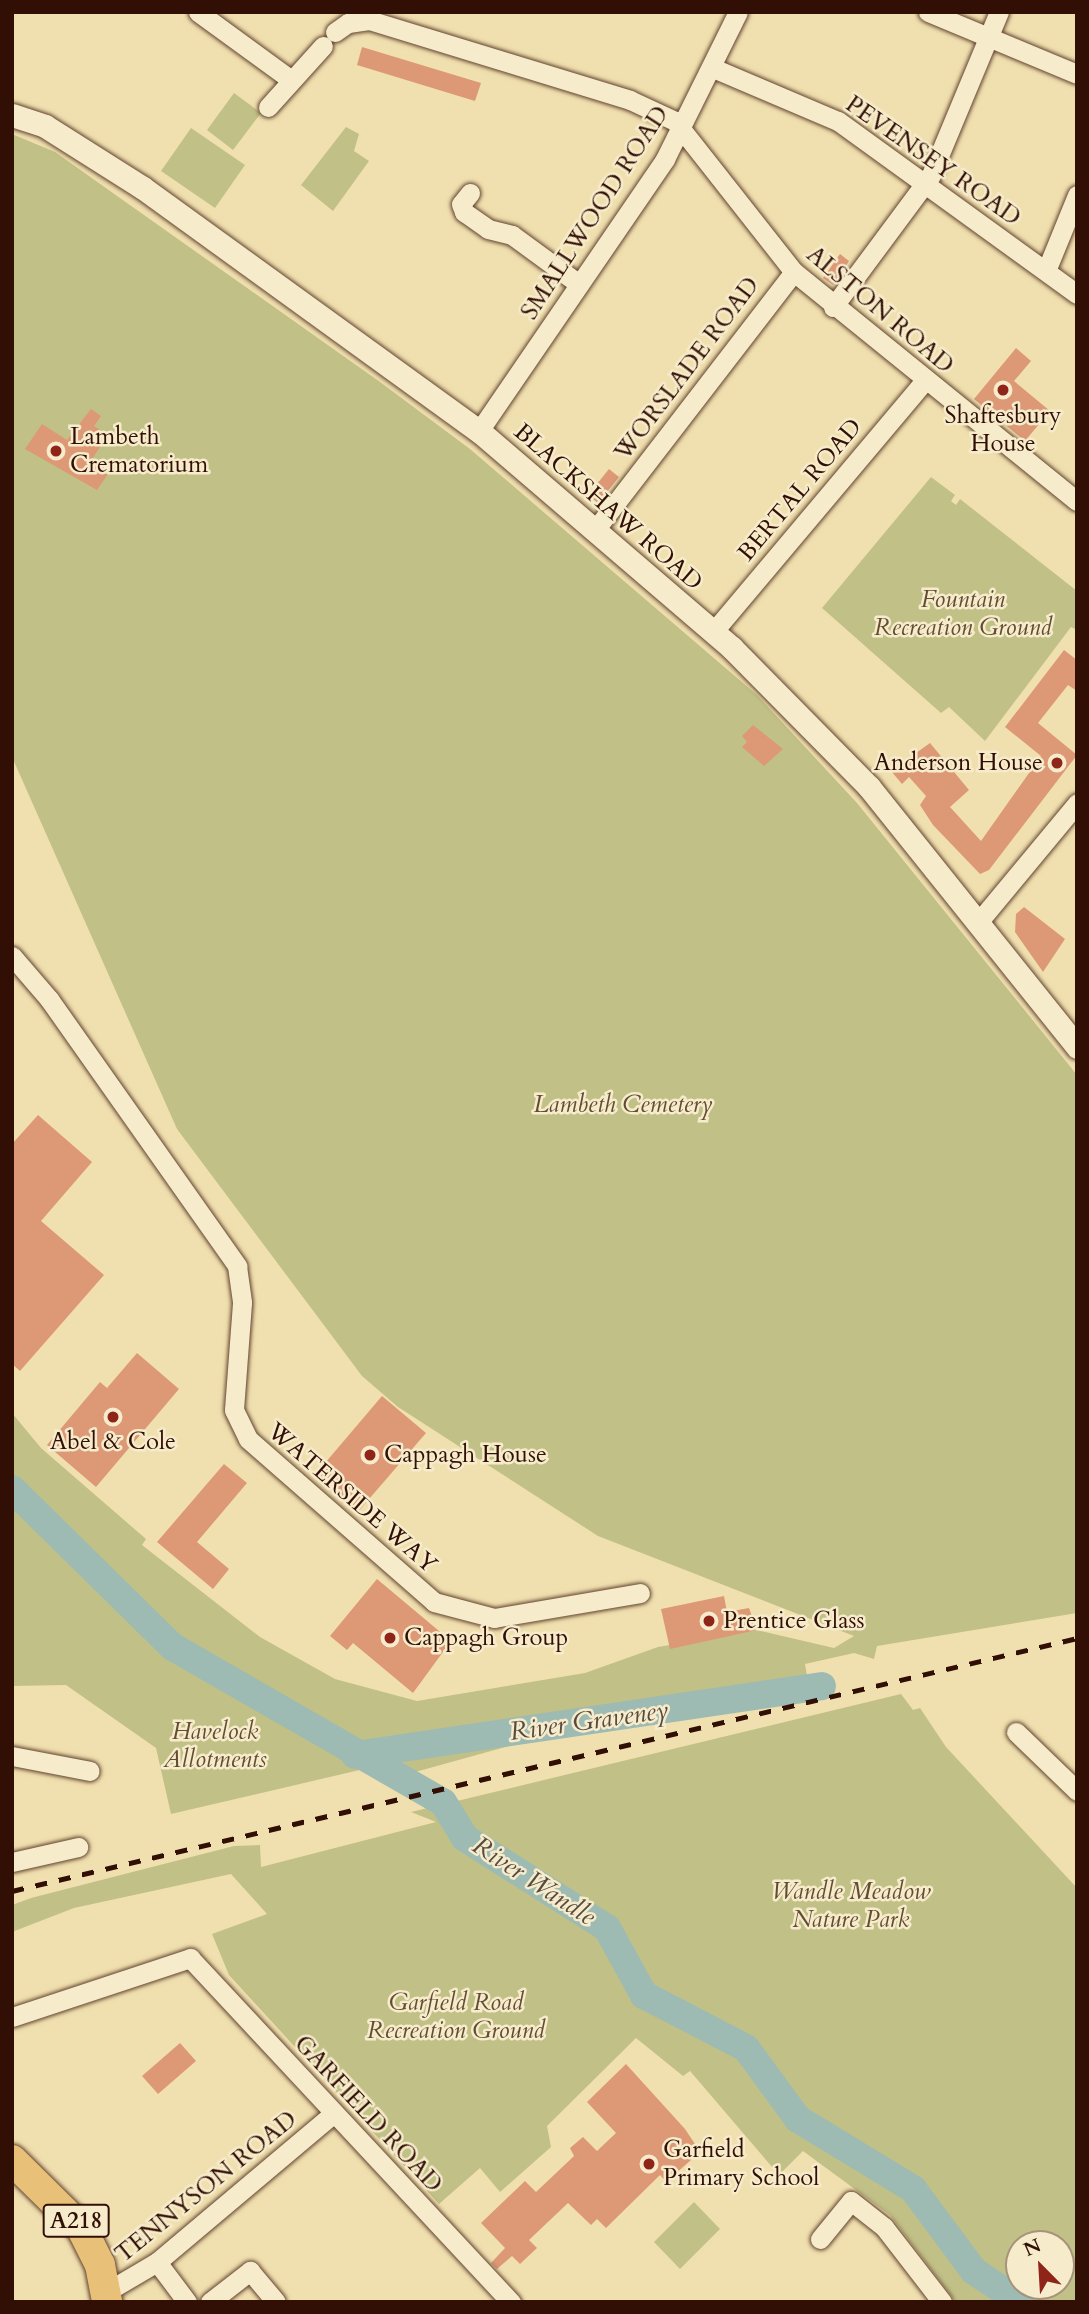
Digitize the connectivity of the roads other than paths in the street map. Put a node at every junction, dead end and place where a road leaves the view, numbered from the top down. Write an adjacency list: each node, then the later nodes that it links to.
1 (198, 12): 8 (street)
2 (738, 12): 6 (street, SMALLWOOD ROAD)
3 (928, 12): 5 (street)
4 (999, 12): 5 (street)
5 (989, 37): 7 (street); 12 (street)
6 (713, 68): 11 (street, SMALLWOOD ROAD); 12 (street, PEVENSEY ROAD)
7 (1077, 74)
8 (290, 79): 9 (street); 11 (street)
9 (268, 107)
10 (12, 115): 21 (street, BLACKSHAW ROAD)
11 (682, 127): 16 (street, ALSTON ROAD); 17 (street, SMALLWOOD ROAD)
12 (925, 183): 15 (street, PEVENSEY ROAD); 19 (street)
13 (470, 193): 17 (street)
14 (1077, 195): 15 (street)
15 (1046, 271): 18 (street, PEVENSEY ROAD)
16 (794, 272): 19 (street, ALSTON ROAD); 23 (street, WORSLADE ROAD)
17 (579, 284): 21 (street, SMALLWOOD ROAD)
18 (1077, 294)
19 (833, 307): 20 (street, ALSTON ROAD)
20 (925, 380): 22 (street, ALSTON ROAD); 24 (street, BERTAL ROAD)
21 (479, 432): 23 (street, BLACKSHAW ROAD)
22 (1077, 501)
23 (595, 530): 24 (street, BLACKSHAW ROAD)
24 (713, 632): 26 (street, BLACKSHAW ROAD)
25 (1077, 803): 26 (street)
26 (980, 920): 28 (street, BLACKSHAW ROAD)
27 (12, 956): 29 (street, WATERSIDE WAY)
28 (1076, 1044)
29 (640, 1593)
30 (1016, 1732): 33 (street)
31 (12, 1756): 32 (street)
32 (90, 1772)
33 (1074, 1785)
34 (78, 1847): 35 (street)
35 (12, 1862)
36 (12, 2017): 37 (street, GARFIELD ROAD)
37 (334, 2113): 40 (street, TENNYSON ROAD); 42 (street, GARFIELD ROAD)
38 (15, 2166): 41 (main road, A218)
39 (820, 2239): 46 (street)
40 (157, 2262): 41 (street, TENNYSON ROAD); 43 (street)
41 (107, 2297)
42 (510, 2301)
43 (187, 2302)
44 (210, 2302): 45 (street)
45 (276, 2302)
46 (942, 2302)

